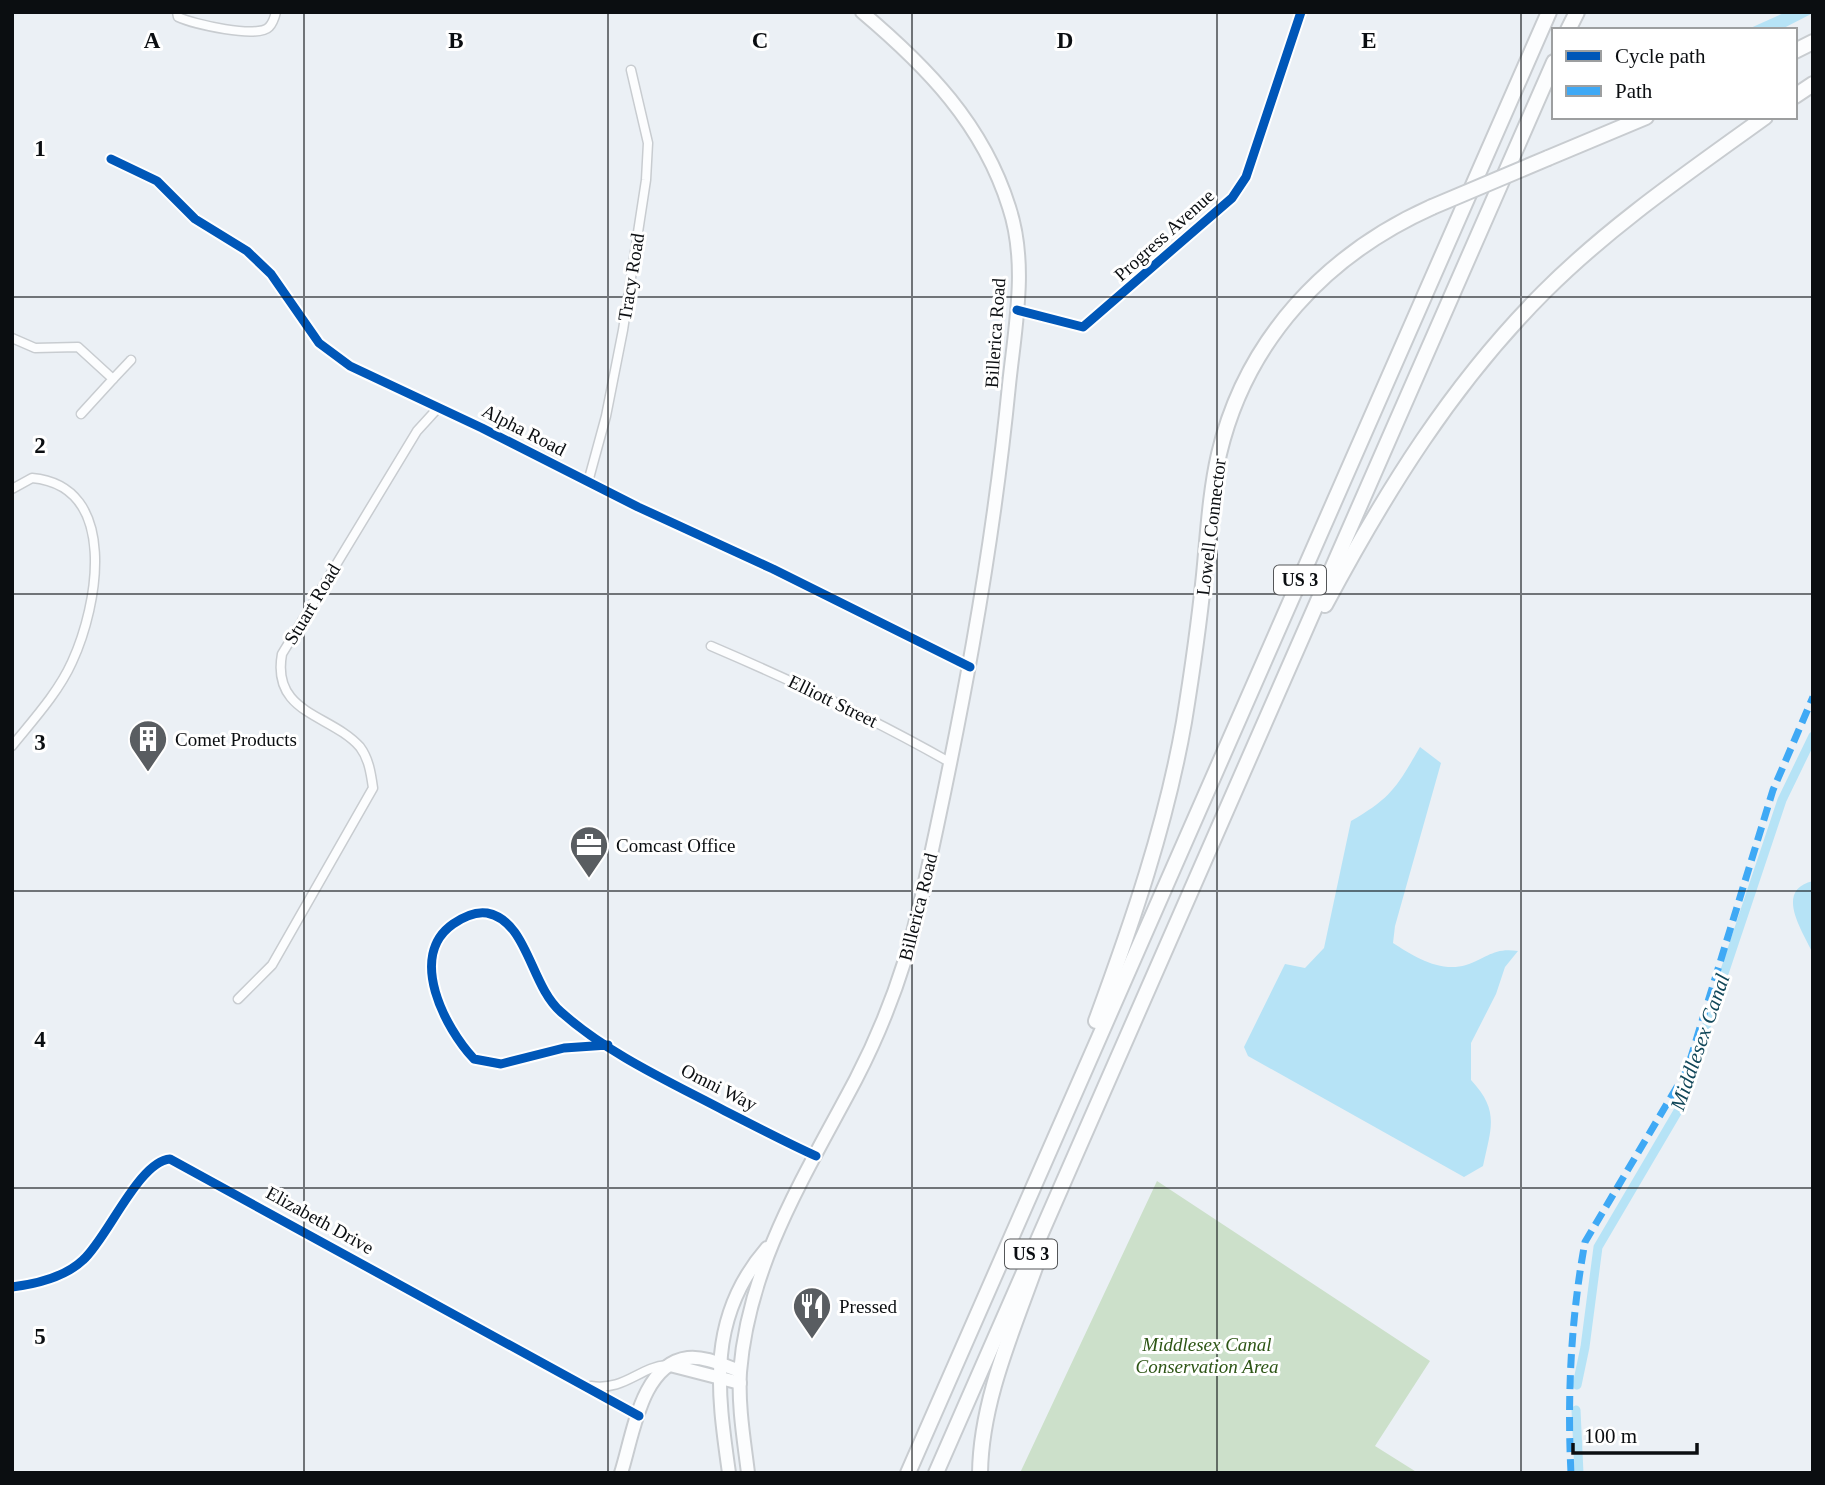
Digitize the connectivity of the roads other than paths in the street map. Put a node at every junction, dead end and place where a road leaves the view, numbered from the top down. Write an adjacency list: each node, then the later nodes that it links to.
1 (177, 12): 2 (street)
2 (276, 12)
3 (862, 12): 17 (main road, Billerica Road)
4 (1301, 12): 17 (street, Progress Avenue)
5 (1549, 12): 32 (highway, US 3)
6 (1577, 12): 7 (highway)
7 (1569, 28)
8 (1813, 42): 9 (highway)
9 (1797, 50)
10 (1552, 67): 27 (highway, US 3)
11 (631, 71): 23 (street, Tracy Road)
12 (1813, 84): 13 (highway)
13 (1797, 95)
14 (1641, 119): 32 (highway, Lowell Connector, bridge)
15 (1763, 119): 27 (highway)
16 (111, 159): 21 (street, Alpha Road)
17 (1017, 310): 26 (main road, Billerica Road)
18 (12, 338): 20 (street)
19 (131, 360): 20 (street)
20 (113, 379): 22 (street)
21 (438, 408): 23 (street, Alpha Road); 30 (street, Stuart Road)
22 (81, 414)
23 (589, 482): 26 (street, Alpha Road)
24 (12, 489): 28 (street)
25 (711, 646): 29 (street, Elliott Street)
26 (970, 667): 29 (main road, Billerica Road)
27 (1272, 706): 33 (highway, US 3)
28 (12, 746)
29 (951, 763): 34 (main road, Billerica Road)
30 (239, 999)
31 (608, 1045): 31 (street, Omni Way); 34 (street, Omni Way)
32 (1050, 1148): 45 (highway, US 3)
33 (1077, 1149): 46 (highway, US 3); 47 (highway)
34 (816, 1156): 35 (main road, Billerica Road)
35 (769, 1245): 38 (main road, Billerica Road); 39 (main road, Billerica Road)
36 (12, 1287): 40 (street, Elizabeth Drive)
37 (670, 1365): 38 (main road); 40 (street, Elizabeth Drive); 41 (main road)
38 (718, 1371): 39 (main road); 43 (main road, Billerica Road)
39 (740, 1377): 44 (main road, Billerica Road)
40 (584, 1385): 41 (street, Elizabeth Drive)
41 (639, 1416): 42 (main road)
42 (621, 1473)
43 (729, 1473)
44 (748, 1473)
45 (908, 1473)
46 (936, 1473)
47 (980, 1473)

